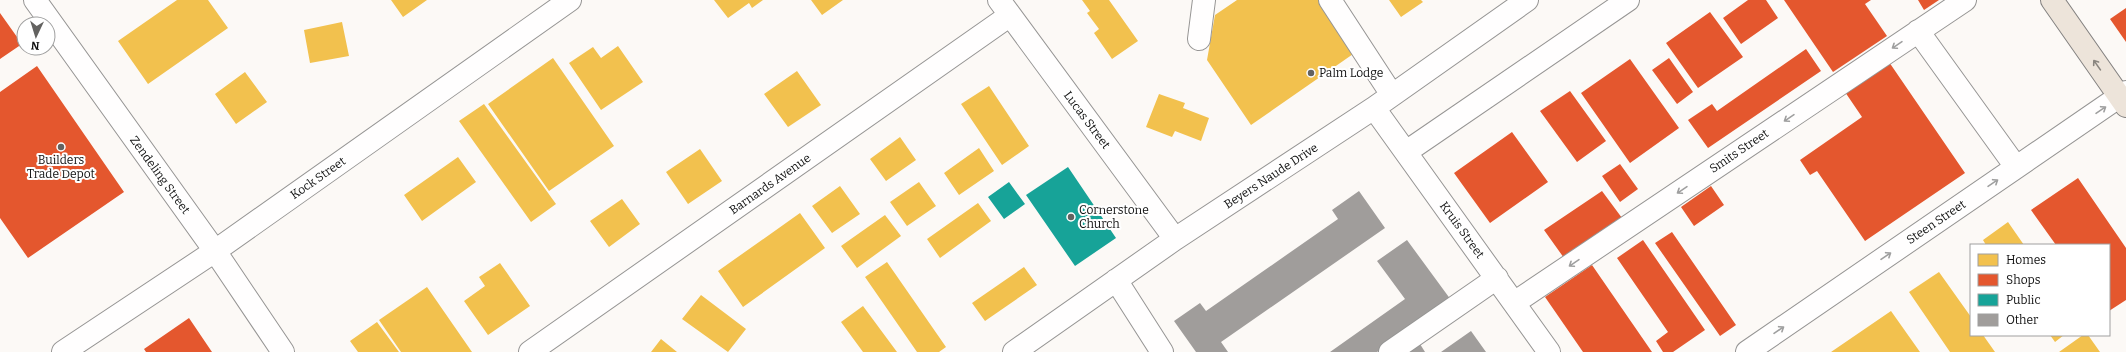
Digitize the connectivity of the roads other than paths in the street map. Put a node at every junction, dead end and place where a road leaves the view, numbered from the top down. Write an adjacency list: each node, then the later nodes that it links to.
1 (35, 0): 18 (street, Zendeling Street)
2 (570, 0): 18 (street, Kock Street)
3 (1204, 0): 11 (street)
4 (1330, 0): 12 (street)
5 (1527, 0): 12 (street, Beyers Naude Drive)
6 (1628, 0): 15 (street)
7 (1965, 0): 10 (street, Smits Street)
8 (2052, 0): 13 (main road, one-way to 8)
9 (1004, 8): 17 (street, Lucas Street); 24 (street, Barnards Avenue)
10 (1918, 31): 16 (street); 21 (street, Smits Street, one-way to 21)
11 (1199, 38)
12 (1392, 95): 14 (street, Beyers Naude Drive)
13 (2124, 98): 16 (street, Steen Street, one-way to 13)
14 (1374, 108): 15 (street, Kruis Street); 17 (street, Beyers Naude Drive)
15 (1406, 152): 19 (street, Kruis Street)
16 (2016, 167): 29 (street, Steen Street, one-way to 16)
17 (1175, 239): 20 (street, Beyers Naude Drive)
18 (215, 250): 22 (street, Kock Street); 23 (street, Zendeling Street)
19 (1497, 278): 21 (street, Kruis Street); 27 (street)
20 (1116, 280): 25 (street, Beyers Naude Drive); 26 (street)
21 (1514, 303): 28 (street, Kruis Street)
22 (63, 352)
23 (283, 352)
24 (530, 352)
25 (1014, 352)
26 (1162, 352)
27 (1390, 352)
28 (1549, 352)
29 (1747, 352)

